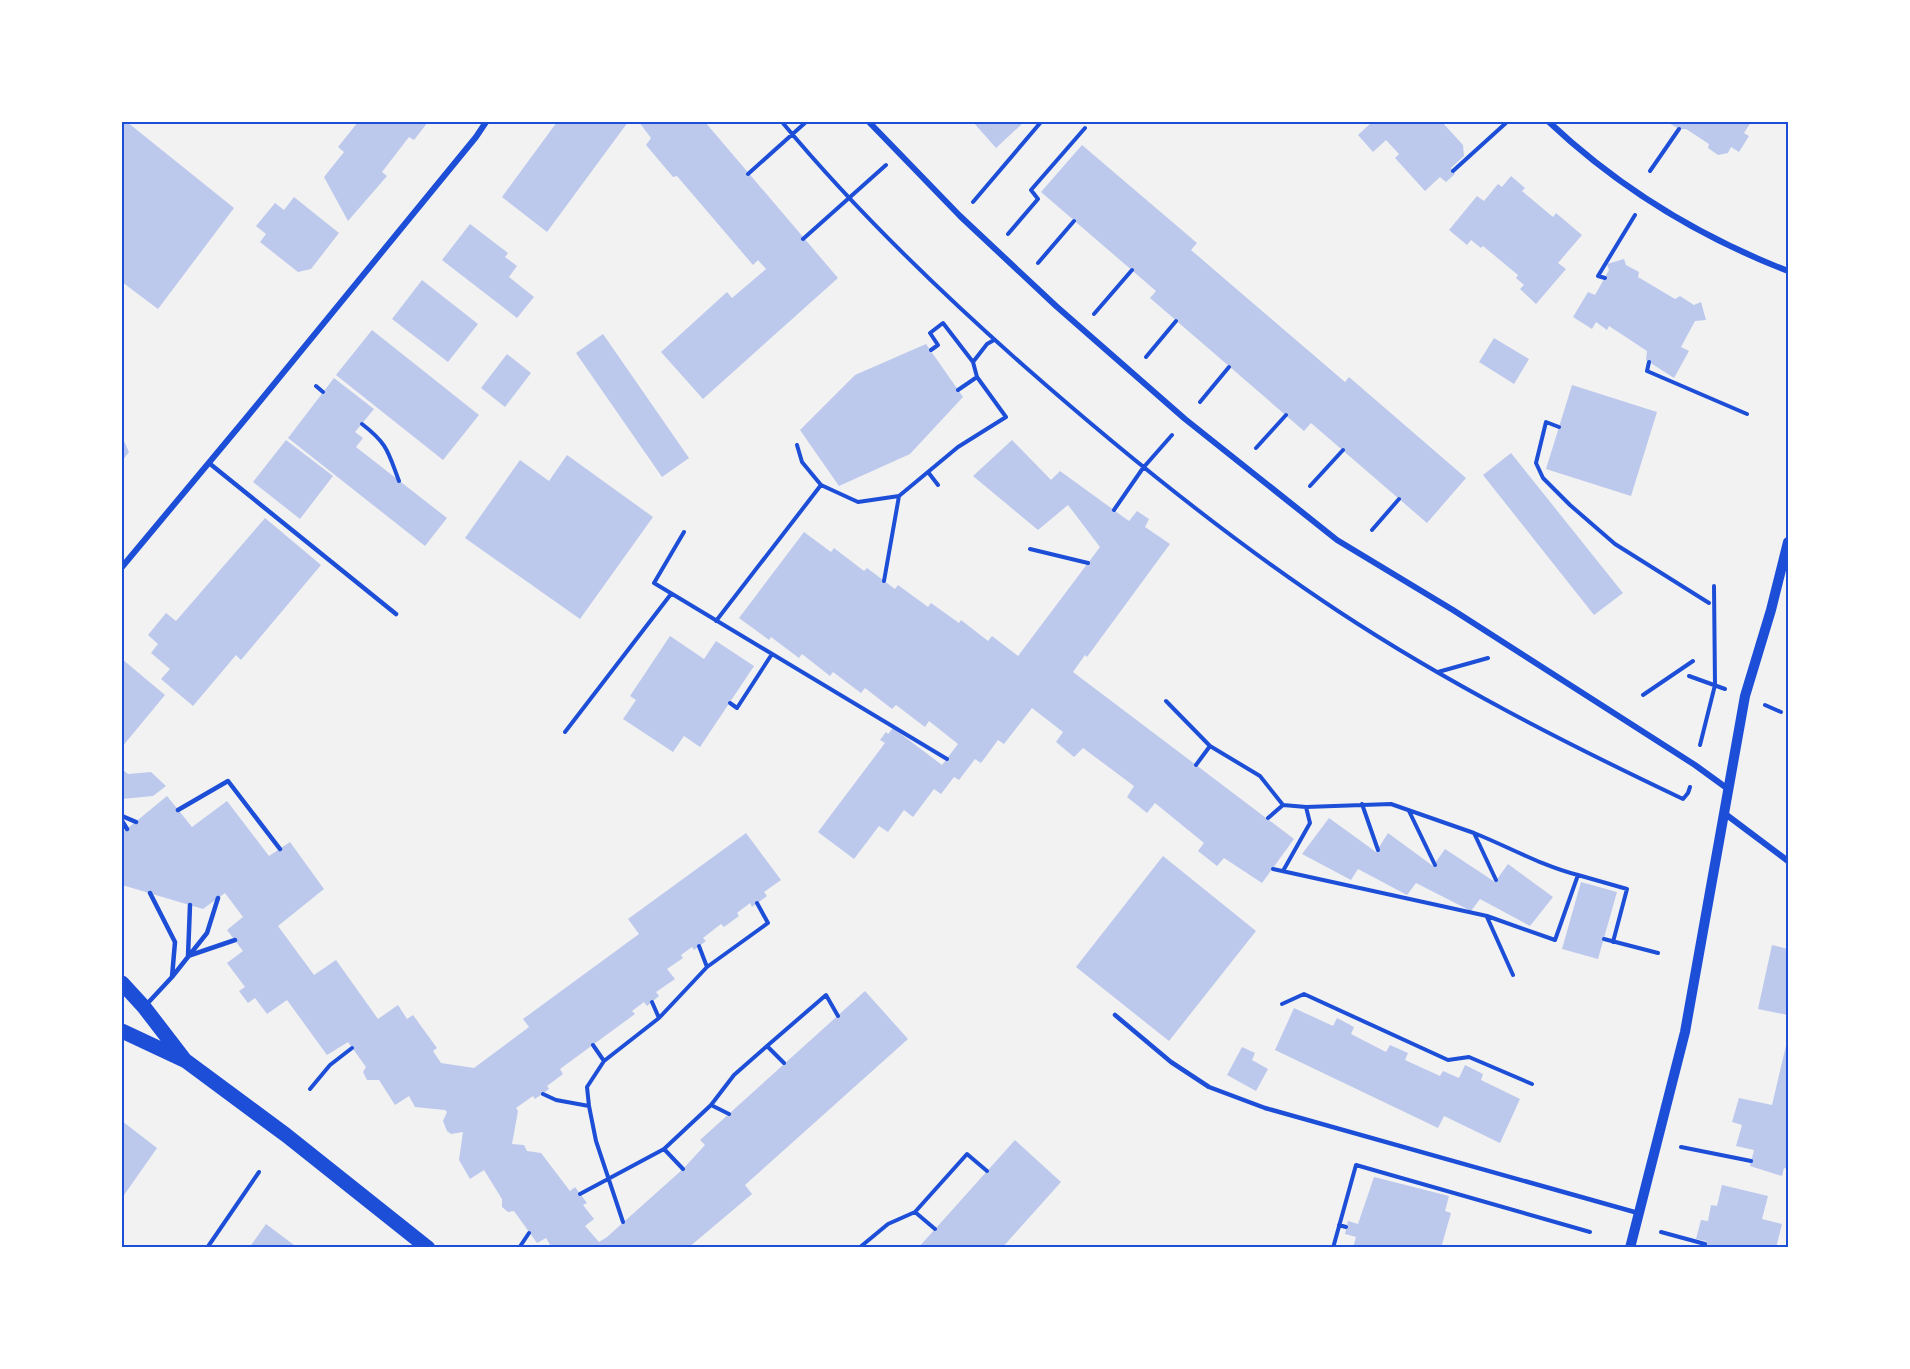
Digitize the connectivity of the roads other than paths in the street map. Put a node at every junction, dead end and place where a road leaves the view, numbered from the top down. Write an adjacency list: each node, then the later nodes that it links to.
1 (486, 122): 5 (street)
2 (869, 122): 9 (street)
3 (1549, 122): 4 (street)
4 (1788, 271)
5 (209, 463): 7 (street); 8 (lane)
6 (1788, 542): 9 (street)
7 (122, 567)
8 (396, 614)
9 (1728, 789): 11 (street)
10 (178, 810): 16 (lane)
11 (1724, 813): 17 (street); 29 (street)
12 (122, 816): 14 (lane)
13 (122, 821): 15 (lane)
14 (136, 822)
15 (127, 829)
16 (280, 849)
17 (1788, 861)
18 (150, 893): 23 (lane)
19 (218, 898): 22 (lane)
20 (190, 905): 22 (lane)
21 (235, 940): 22 (lane)
22 (188, 956): 23 (lane)
23 (172, 977): 25 (lane)
24 (122, 983): 25 (main road)
25 (144, 1008): 28 (main road)
26 (1115, 1014): 29 (lane)
27 (122, 1030): 28 (main road)
28 (186, 1061): 30 (main road)
29 (1638, 1213): 31 (street)
30 (428, 1248)
31 (1630, 1248)

